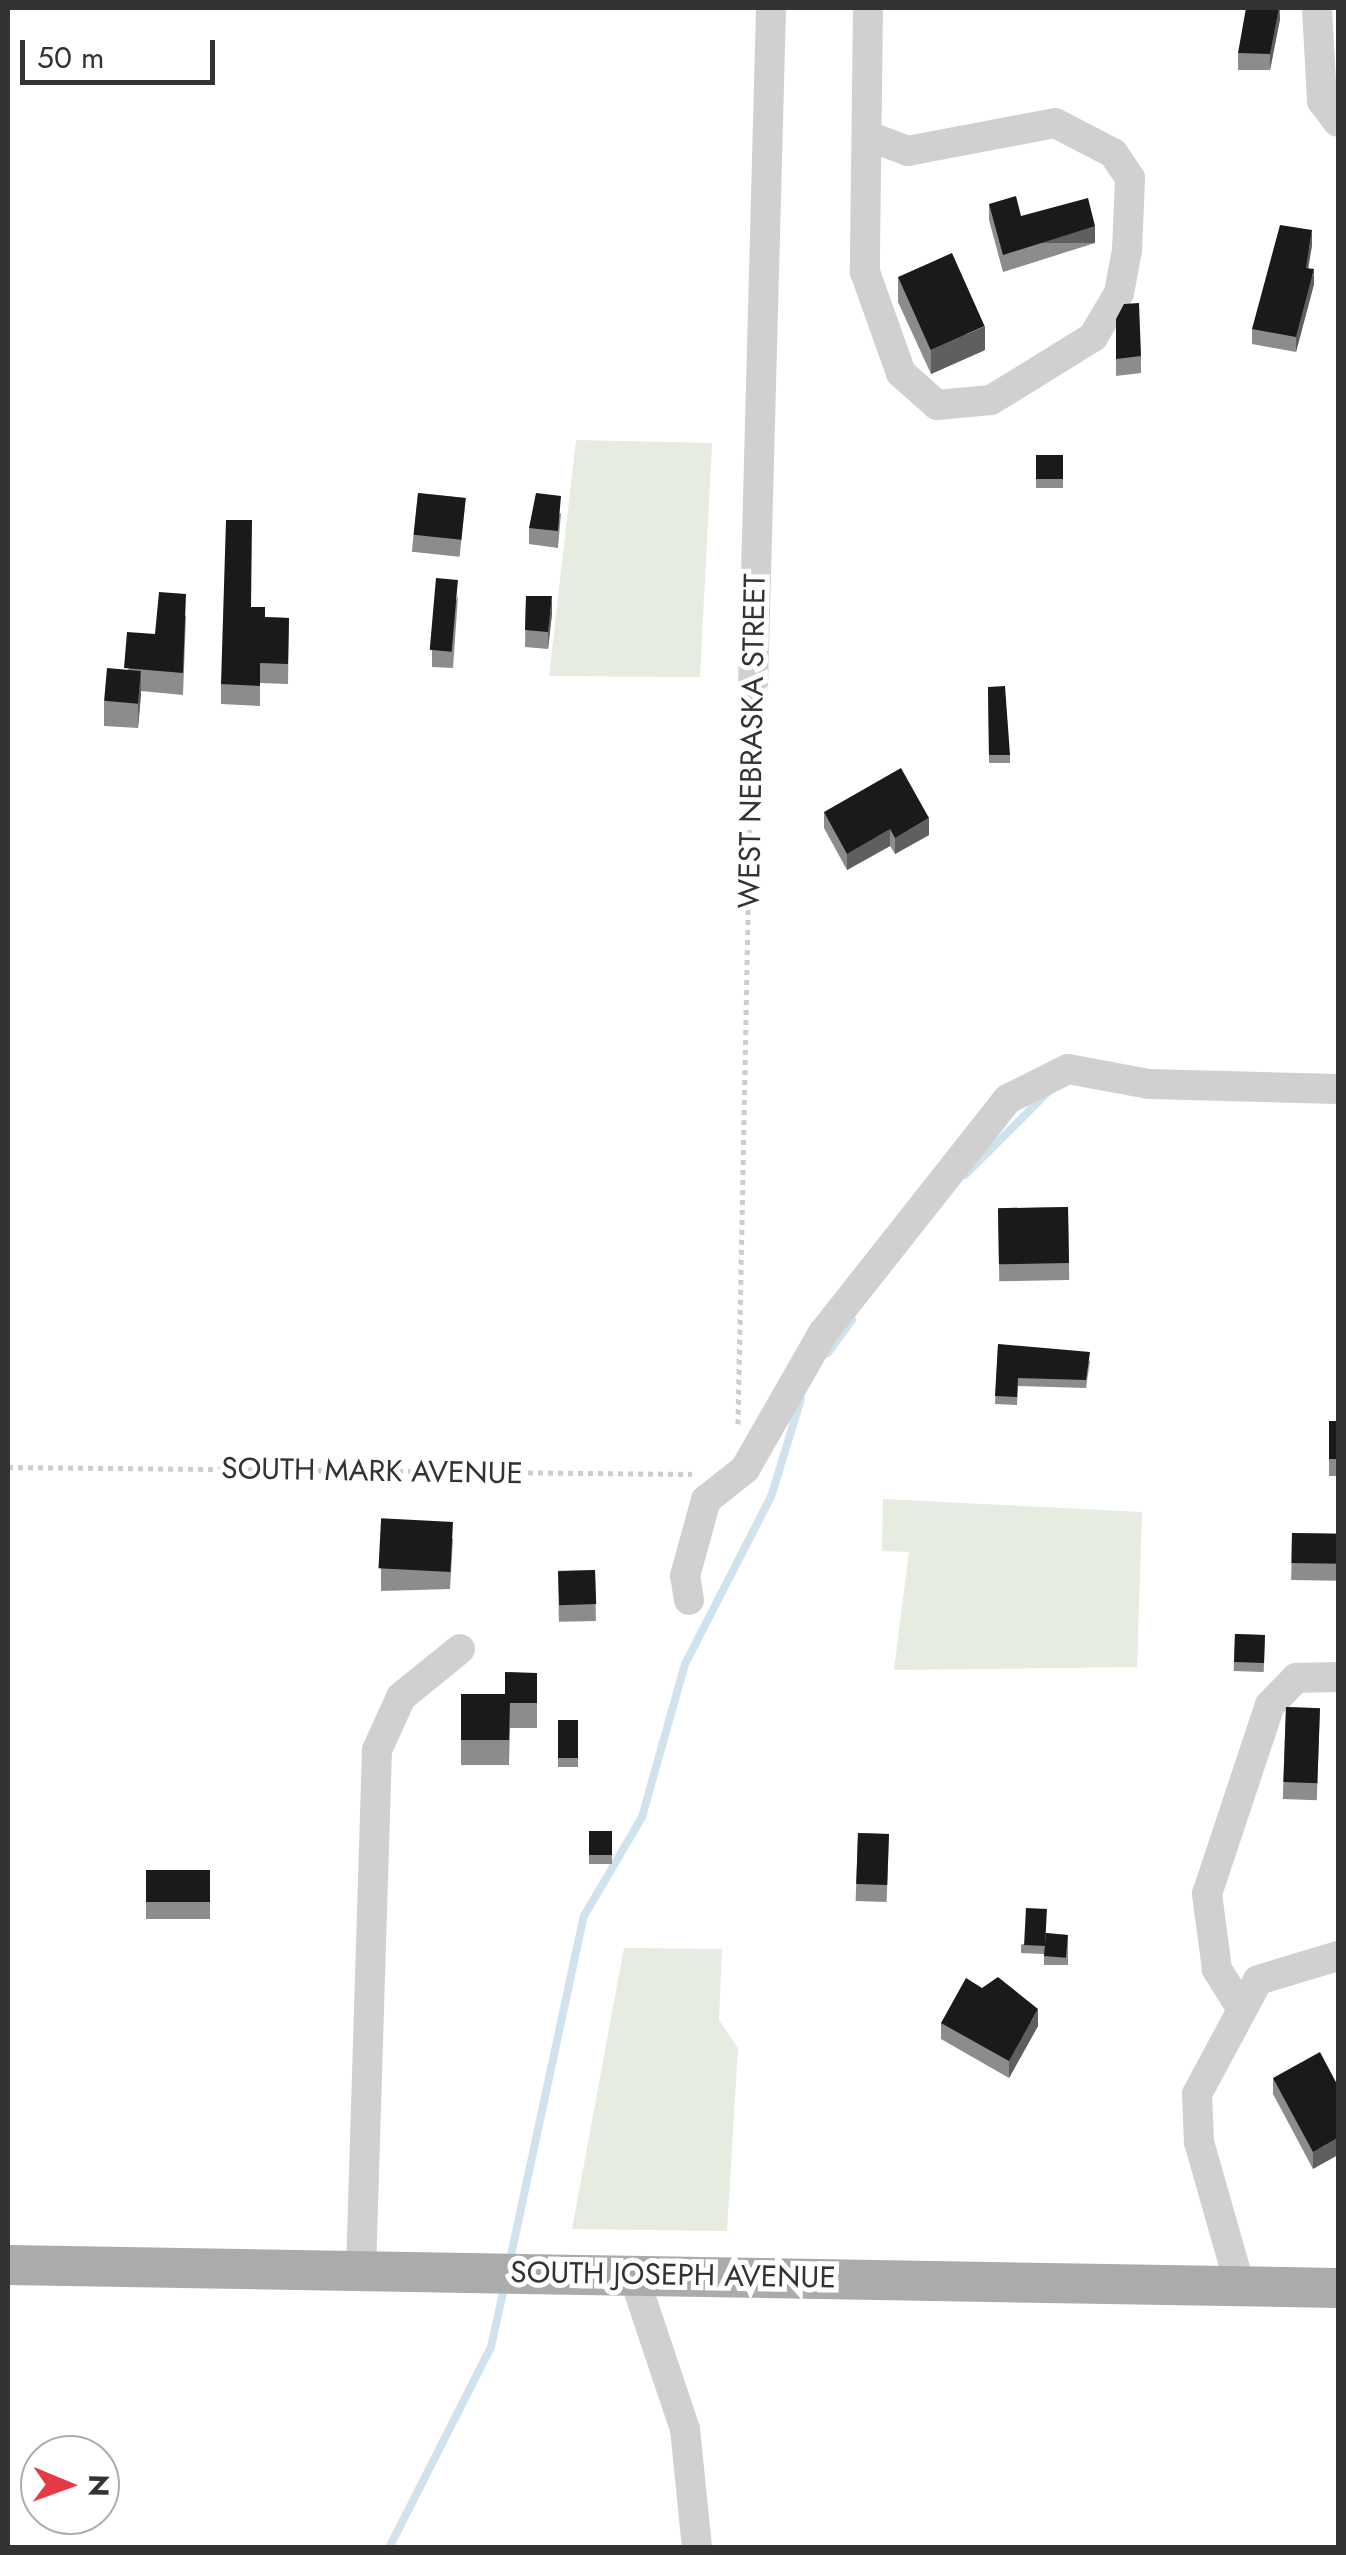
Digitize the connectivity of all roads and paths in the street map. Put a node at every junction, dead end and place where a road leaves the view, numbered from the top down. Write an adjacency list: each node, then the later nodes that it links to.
1 (772, 8): 6 (street, WEST NEBRASKA STREET)
2 (868, 8): 5 (street)
3 (1316, 8): 4 (street)
4 (1338, 122)
5 (868, 136): 5 (street)
6 (753, 687): 9 (path, WEST NEBRASKA STREET)
7 (1338, 1089): 9 (street)
8 (8, 1467): 9 (path, SOUTH MARK AVENUE)
9 (737, 1475): 10 (street)
10 (689, 1600)
11 (460, 1649): 16 (street)
12 (1338, 1677): 14 (street)
13 (1338, 1956): 14 (street)
14 (1238, 2004): 18 (street)
15 (8, 2264): 16 (main road, SOUTH JOSEPH AVENUE)
16 (360, 2270): 17 (main road, SOUTH JOSEPH AVENUE)
17 (633, 2274): 18 (main road, SOUTH JOSEPH AVENUE); 20 (street)
18 (1240, 2286): 19 (main road, SOUTH JOSEPH AVENUE)
19 (1338, 2288)
20 (698, 2548)

